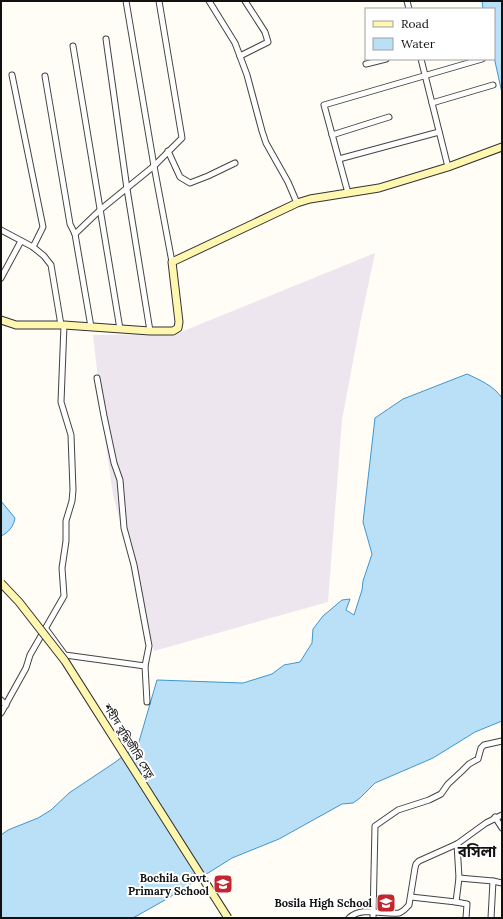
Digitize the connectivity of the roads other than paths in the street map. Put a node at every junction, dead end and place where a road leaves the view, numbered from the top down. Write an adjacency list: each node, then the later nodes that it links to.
1 (126, 1): 24 (street)
2 (159, 1): 21 (street)
3 (209, 1): 7 (street)
4 (245, 1): 7 (street)
5 (106, 39): 26 (street)
6 (72, 46): 29 (street)
7 (240, 56): 28 (street)
8 (382, 60): 11 (street)
9 (421, 60): 14 (street)
10 (479, 60): 14 (street)
11 (366, 64)
12 (12, 75): 33 (street)
13 (45, 76): 31 (street)
14 (425, 77): 16 (street); 19 (street)
15 (493, 85): 16 (street)
16 (432, 103): 18 (street)
17 (389, 117): 19 (street)
18 (439, 132): 22 (street); 25 (street)
19 (332, 135): 22 (street)
20 (502, 147): 25 (street)
21 (168, 151): 23 (street); 24 (street)
22 (339, 159): 27 (street)
23 (235, 163)
24 (154, 166): 26 (street); 34 (street)
25 (448, 166): 27 (street)
26 (126, 189): 29 (street); 40 (street)
27 (348, 193): 28 (street)
28 (296, 203): 34 (street)
29 (100, 210): 31 (street); 39 (street)
30 (1, 230): 32 (street)
31 (75, 234): 38 (street)
32 (21, 241): 33 (street); 35 (street)
33 (33, 247): 37 (street)
34 (172, 262): 40 (street)
35 (1, 278)
36 (1, 320): 37 (street)
37 (63, 325): 38 (street); 43 (street)
38 (91, 327): 39 (street)
39 (120, 329): 40 (street)
40 (150, 331)
41 (97, 378): 44 (street)
42 (1, 583): 61 (street, শহীদ বুদ্ধিজীবি সেতু, bridge)
43 (46, 629): 44 (street); 47 (street)
44 (145, 666): 46 (street)
45 (1, 700): 47 (street)
46 (147, 702)
47 (6, 705): 48 (street)
48 (1, 713)
49 (502, 741): 59 (street)
50 (502, 815): 51 (street)
51 (495, 818): 52 (street); 53 (street)
52 (502, 828)
53 (457, 844): 54 (street); 57 (street)
54 (459, 878): 55 (street); 58 (street)
55 (493, 881): 56 (street); 65 (street)
56 (502, 883)
57 (411, 897): 58 (street); 60 (street)
58 (456, 902): 64 (street)
59 (373, 912): 60 (street); 62 (street); 63 (street)
60 (400, 915)
61 (228, 918)
62 (349, 918)
63 (373, 918)
64 (466, 918)
65 (492, 918)

